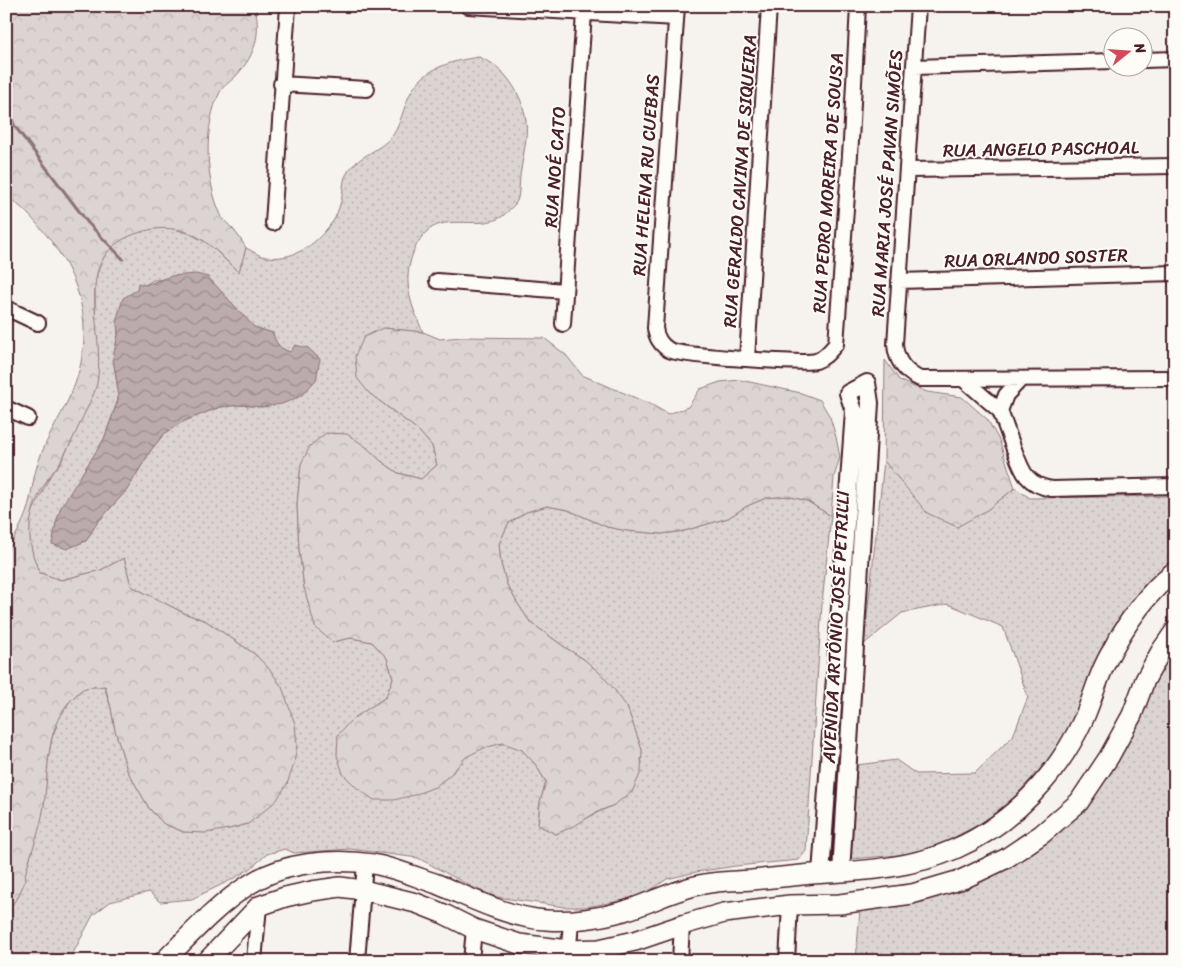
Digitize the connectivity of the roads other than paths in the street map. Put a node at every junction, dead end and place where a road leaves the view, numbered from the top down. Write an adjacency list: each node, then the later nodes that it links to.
1 (288, 6): 12 (street)
2 (468, 6): 7 (street)
3 (769, 6): 24 (street, RUA GERALDO CAVINA DE SIQUEIRA)
4 (858, 6): 24 (street, RUA PEDRO MOREIRA DE SOUSA)
5 (918, 6): 11 (street, RUA MARIA JOSÉ PAVAN SIMÕES)
6 (677, 12): 7 (street); 24 (street, RUA HELENA RU CUEBAS)
7 (584, 13): 20 (street, RUA NOÉ CATO)
8 (1175, 59): 9 (street)
9 (1154, 60)
10 (1104, 61): 11 (street)
11 (914, 67): 15 (street, RUA MARIA JOSÉ PAVAN SIMÕES)
12 (282, 84): 13 (street); 16 (street)
13 (367, 89)
14 (1175, 166): 15 (street, RUA ANGELO PASCHOAL)
15 (908, 170): 18 (street, RUA MARIA JOSÉ PAVAN SIMÕES)
16 (273, 223)
17 (1175, 273): 18 (street, RUA ORLANDO SOSTER)
18 (899, 280): 26 (street, RUA MARIA JOSÉ PAVAN SIMÕES)
19 (437, 281): 20 (street)
20 (565, 291): 23 (street, RUA NOÉ CATO)
21 (6, 308): 22 (street)
22 (38, 323)
23 (563, 324)
24 (747, 359)
25 (1175, 378): 27 (street)
26 (963, 379): 27 (street); 29 (street)
27 (1021, 379): 29 (street)
28 (6, 408): 30 (street)
29 (1000, 411): 31 (street)
30 (28, 418)
31 (1175, 486)
32 (1175, 571): 35 (main road)
33 (1175, 631): 38 (main road)
34 (366, 864): 37 (street); 41 (main road); 45 (main road)
35 (841, 873): 36 (main road); 36 (street, AVENIDA ARTÔNIO JOSÉ PETRILLI); 38 (main road)
36 (817, 874): 39 (main road); 41 (main road)
37 (363, 890): 40 (main road); 43 (main road); 48 (street)
38 (840, 904): 39 (main road)
39 (790, 905): 42 (main road); 51 (street)
40 (259, 906): 46 (main road); 47 (street)
41 (571, 921): 44 (street)
42 (682, 925): 44 (main road); 50 (street)
43 (474, 929): 44 (main road); 49 (street)
44 (568, 956)
45 (164, 961)
46 (208, 961)
47 (254, 961)
48 (357, 961)
49 (472, 961)
50 (680, 961)
51 (787, 961)

